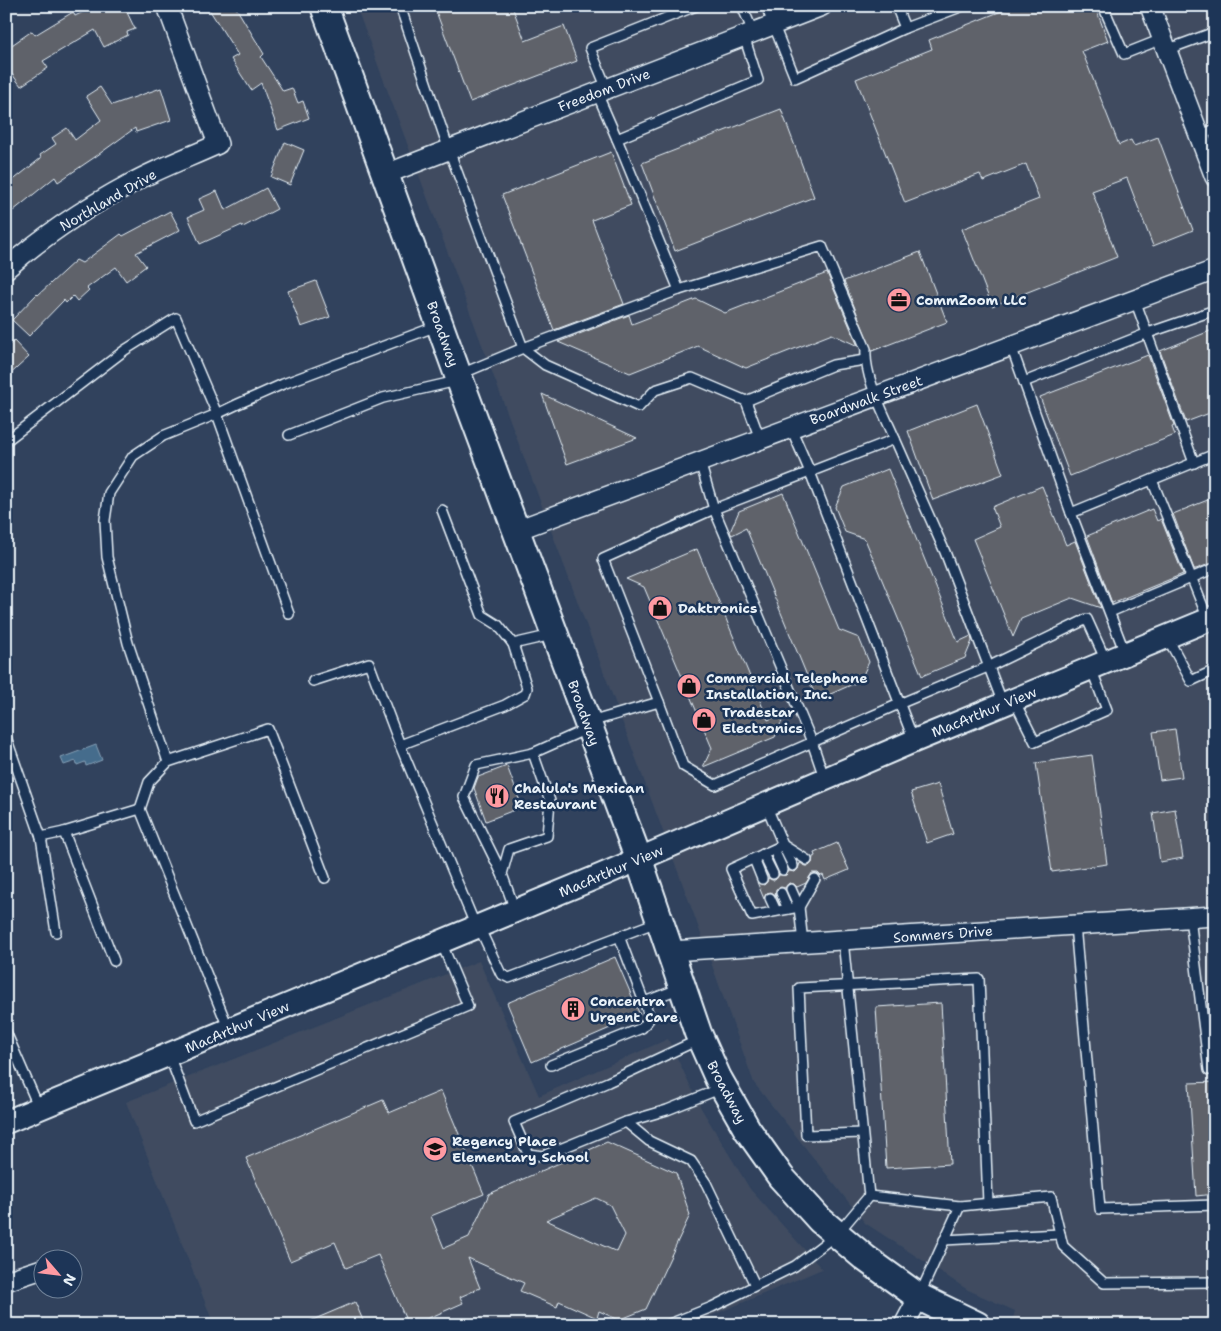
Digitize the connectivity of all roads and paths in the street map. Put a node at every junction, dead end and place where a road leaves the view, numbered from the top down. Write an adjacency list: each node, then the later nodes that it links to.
1 (167, 6): 23 (street, Northland Drive)
2 (324, 6): 21 (main road, Broadway)
3 (400, 6): 20 (lane)
4 (696, 6): 17 (lane)
5 (742, 6): 15 (lane)
6 (766, 6): 12 (lane)
7 (822, 6): 12 (street, Freedom Drive)
8 (896, 6): 13 (lane)
9 (963, 6): 13 (lane)
10 (1103, 6): 16 (lane)
11 (1150, 6): 16 (street)
12 (774, 24): 13 (lane); 15 (street, Freedom Drive)
13 (905, 28)
14 (1215, 32): 16 (lane)
15 (748, 34): 17 (street, Freedom Drive); 19 (lane)
16 (1164, 45): 18 (street)
17 (602, 91): 19 (lane); 20 (street, Freedom Drive)
18 (1207, 132): 22 (street)
19 (617, 139): 25 (lane)
20 (449, 150): 21 (street, Freedom Drive); 31 (lane)
21 (386, 174): 28 (main road, Broadway)
22 (1215, 177)
23 (6, 269)
24 (1215, 270): 26 (street, Boardwalk Street)
25 (679, 290): 31 (lane); 32 (lane)
26 (1135, 300): 29 (lane); 30 (street, Boardwalk Street)
27 (1215, 310): 29 (lane)
28 (440, 325): 33 (main road, Broadway); 37 (lane)
29 (1148, 333): 34 (lane); 45 (lane)
30 (1011, 346): 34 (lane); 35 (street, Boardwalk Street)
31 (523, 348): 33 (lane); 36 (lane)
32 (865, 360): 35 (lane); 36 (lane)
33 (459, 378): 39 (lane); 51 (main road, Broadway)
34 (1024, 382): 50 (lane)
35 (877, 396): 38 (street, Boardwalk Street); 41 (lane)
36 (746, 401): 40 (lane)
37 (217, 414): 42 (lane); 55 (lane); 73 (lane)
38 (791, 428): 40 (street, Boardwalk Street); 46 (lane)
39 (289, 435)
40 (760, 439): 44 (street, Boardwalk Street)
41 (896, 439): 46 (lane); 61 (lane)
42 (6, 441)
43 (1215, 454): 45 (lane)
44 (700, 462): 48 (lane); 51 (street, Boardwalk Street)
45 (1194, 463): 47 (lane)
46 (810, 472): 48 (lane); 66 (lane)
47 (1152, 480): 50 (lane); 53 (lane)
48 (714, 509): 64 (lane); 69 (lane)
49 (442, 510): 59 (lane)
50 (1071, 513): 54 (lane)
51 (517, 530): 57 (main road, Broadway)
52 (1215, 568): 53 (lane)
53 (1192, 578): 54 (lane); 56 (lane)
54 (1110, 612): 60 (lane)
55 (289, 614)
56 (1212, 618): 58 (street, MacArthur View)
57 (555, 634): 59 (lane); 67 (main road, Broadway)
58 (1167, 637): 60 (street, MacArthur View); 62 (lane)
59 (513, 644): 71 (lane)
60 (1108, 661): 61 (lane); 65 (street, MacArthur View); 65 (lane)
61 (990, 666): 65 (lane); 66 (lane)
62 (1215, 670)
63 (313, 681): 71 (lane)
64 (659, 702): 67 (lane); 69 (lane)
65 (1009, 702): 70 (street, MacArthur View)
66 (899, 704): 69 (lane); 70 (lane)
67 (588, 725): 72 (lane); 83 (main road, Broadway)
68 (6, 737): 78 (lane)
69 (812, 742): 74 (lane)
70 (914, 742): 74 (street, MacArthur View)
71 (400, 745): 105 (lane)
72 (533, 753): 87 (lane); 87 (lane)
73 (168, 762): 76 (lane); 89 (lane)
74 (825, 780): 75 (street, MacArthur View)
75 (766, 805): 79 (lane); 83 (street, MacArthur View)
76 (140, 809): 77 (lane); 116 (lane)
77 (64, 832): 78 (lane); 112 (lane)
78 (41, 836): 106 (lane)
79 (783, 846): 80 (lane); 84 (lane); 85 (lane)
80 (774, 850): 81 (lane); 86 (lane)
81 (764, 854): 82 (lane); 88 (lane)
82 (754, 859): 90 (lane); 100 (lane)
83 (639, 860): 99 (street, MacArthur View); 103 (main road, Broadway)
84 (807, 860)
85 (793, 866)
86 (782, 870)
87 (502, 874): 99 (lane)
88 (773, 874)
89 (325, 878)
90 (762, 879)
91 (815, 879): 95 (lane)
92 (802, 884): 95 (lane)
93 (791, 889): 97 (lane)
94 (781, 893): 98 (lane)
95 (806, 894): 97 (lane)
96 (770, 898): 100 (lane)
97 (799, 907): 98 (lane); 110 (lane)
98 (788, 909): 100 (lane)
99 (516, 911): 105 (street, MacArthur View)
100 (776, 911)
101 (1215, 916): 102 (street, Sommers Drive)
102 (1190, 918): 104 (street, Sommers Drive); 121 (lane)
103 (660, 921): 107 (lane); 111 (main road, Broadway)
104 (1075, 925): 108 (street, Sommers Drive); 129 (lane)
105 (477, 927): 107 (lane); 109 (street, MacArthur View)
106 (56, 932)
107 (619, 936): 115 (lane)
108 (843, 940): 110 (street, Sommers Drive); 113 (lane)
109 (441, 942): 116 (street, MacArthur View); 119 (lane)
110 (803, 943): 111 (street, Sommers Drive)
111 (670, 951): 114 (main road, Broadway)
112 (114, 961)
113 (848, 985): 126 (lane); 126 (lane); 128 (lane)
114 (683, 988): 115 (lane); 118 (main road, Broadway)
115 (644, 1002): 120 (lane)
116 (229, 1030): 119 (street, MacArthur View)
117 (6, 1032): 123 (lane)
118 (701, 1039): 122 (main road, Broadway); 125 (lane)
119 (169, 1055): 123 (street, MacArthur View)
120 (551, 1065)
121 (1212, 1070)
122 (724, 1087): 125 (lane); 131 (main road, Broadway)
123 (40, 1108): 124 (street, MacArthur View)
124 (6, 1122)
125 (626, 1122): 137 (lane)
126 (862, 1133): 127 (lane)
127 (869, 1196): 130 (lane); 131 (lane)
128 (988, 1203): 130 (lane); 132 (lane)
129 (1215, 1205)
130 (960, 1206): 133 (lane)
131 (837, 1234): 137 (lane); 138 (main road, Broadway)
132 (1060, 1234): 133 (lane); 136 (lane)
133 (944, 1240): 138 (lane)
134 (32, 1272): 135 (street)
135 (6, 1281)
136 (1215, 1282)
137 (755, 1285): 139 (lane)
138 (918, 1297): 140 (street); 141 (main road, Broadway)
139 (667, 1325)
140 (904, 1325)
141 (976, 1325)

